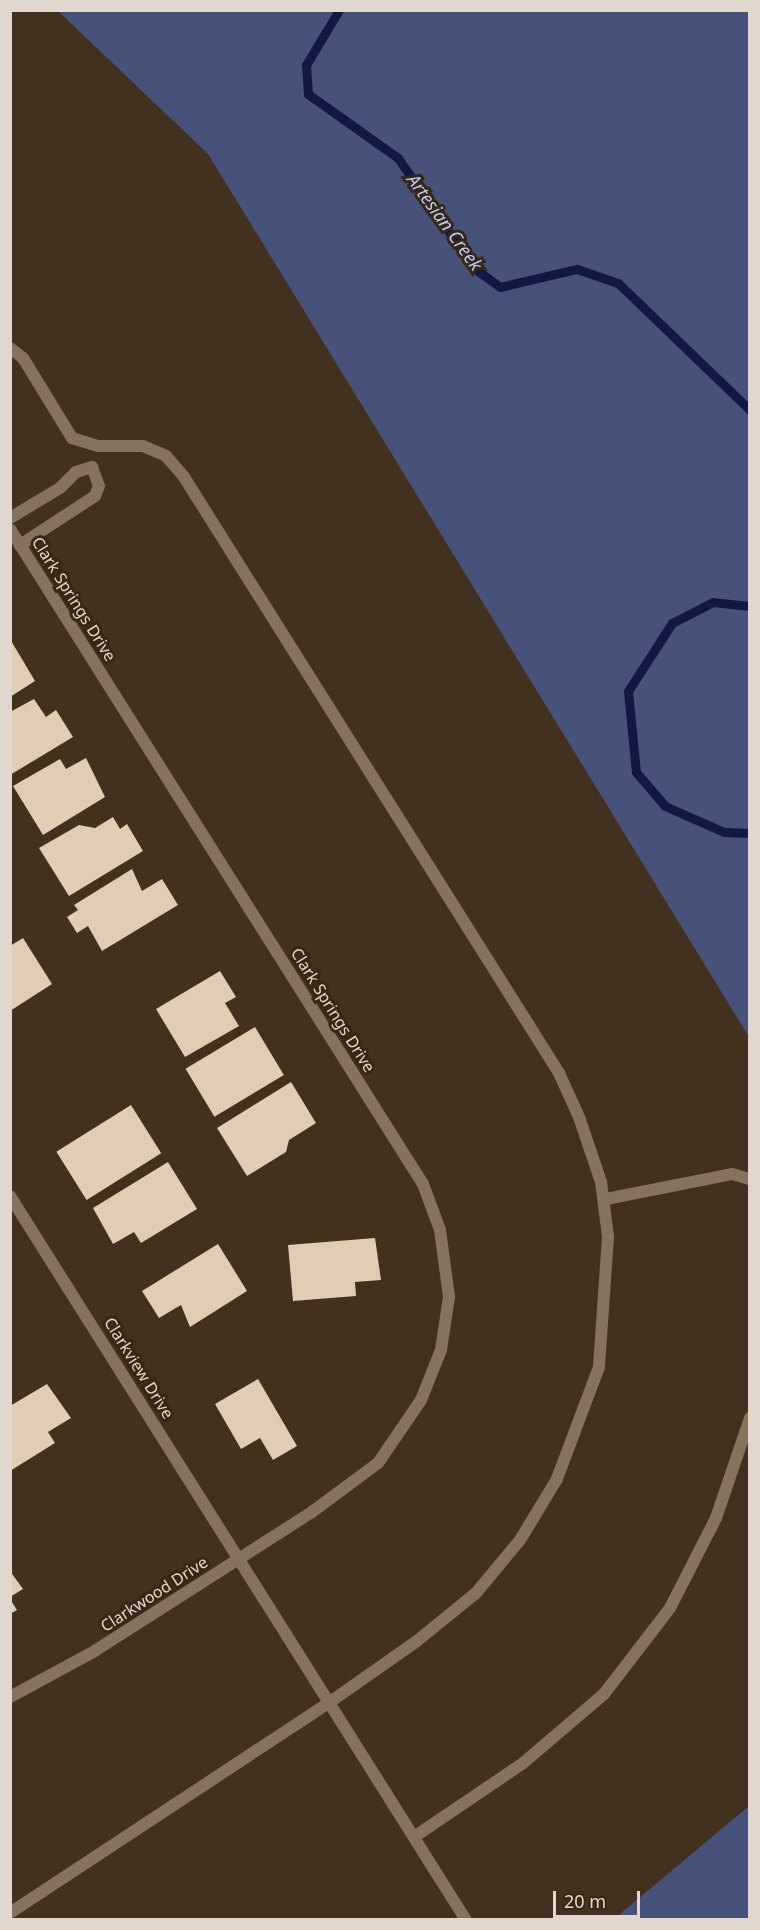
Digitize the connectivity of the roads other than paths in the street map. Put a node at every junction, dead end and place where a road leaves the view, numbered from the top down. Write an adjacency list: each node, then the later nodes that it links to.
1 (10, 348): 2 (street)
2 (98, 446): 3 (street); 9 (street)
3 (92, 467): 4 (street); 6 (street)
4 (10, 518)
5 (10, 529): 6 (street, Clark Springs Drive)
6 (20, 545): 11 (street, Clark Springs Drive)
7 (750, 1179): 9 (street)
8 (10, 1196): 12 (street, Clarkview Drive)
9 (606, 1199): 14 (street)
10 (750, 1418): 15 (street)
11 (312, 1512): 12 (street, Clarkwood Drive)
12 (240, 1558): 13 (street, Clarkwood Drive); 14 (street, Clarkview Drive)
13 (10, 1697)
14 (330, 1702): 15 (street, Clarkview Drive); 16 (street)
15 (414, 1837): 17 (street, Clarkview Drive)
16 (10, 1913)
17 (466, 1920)

